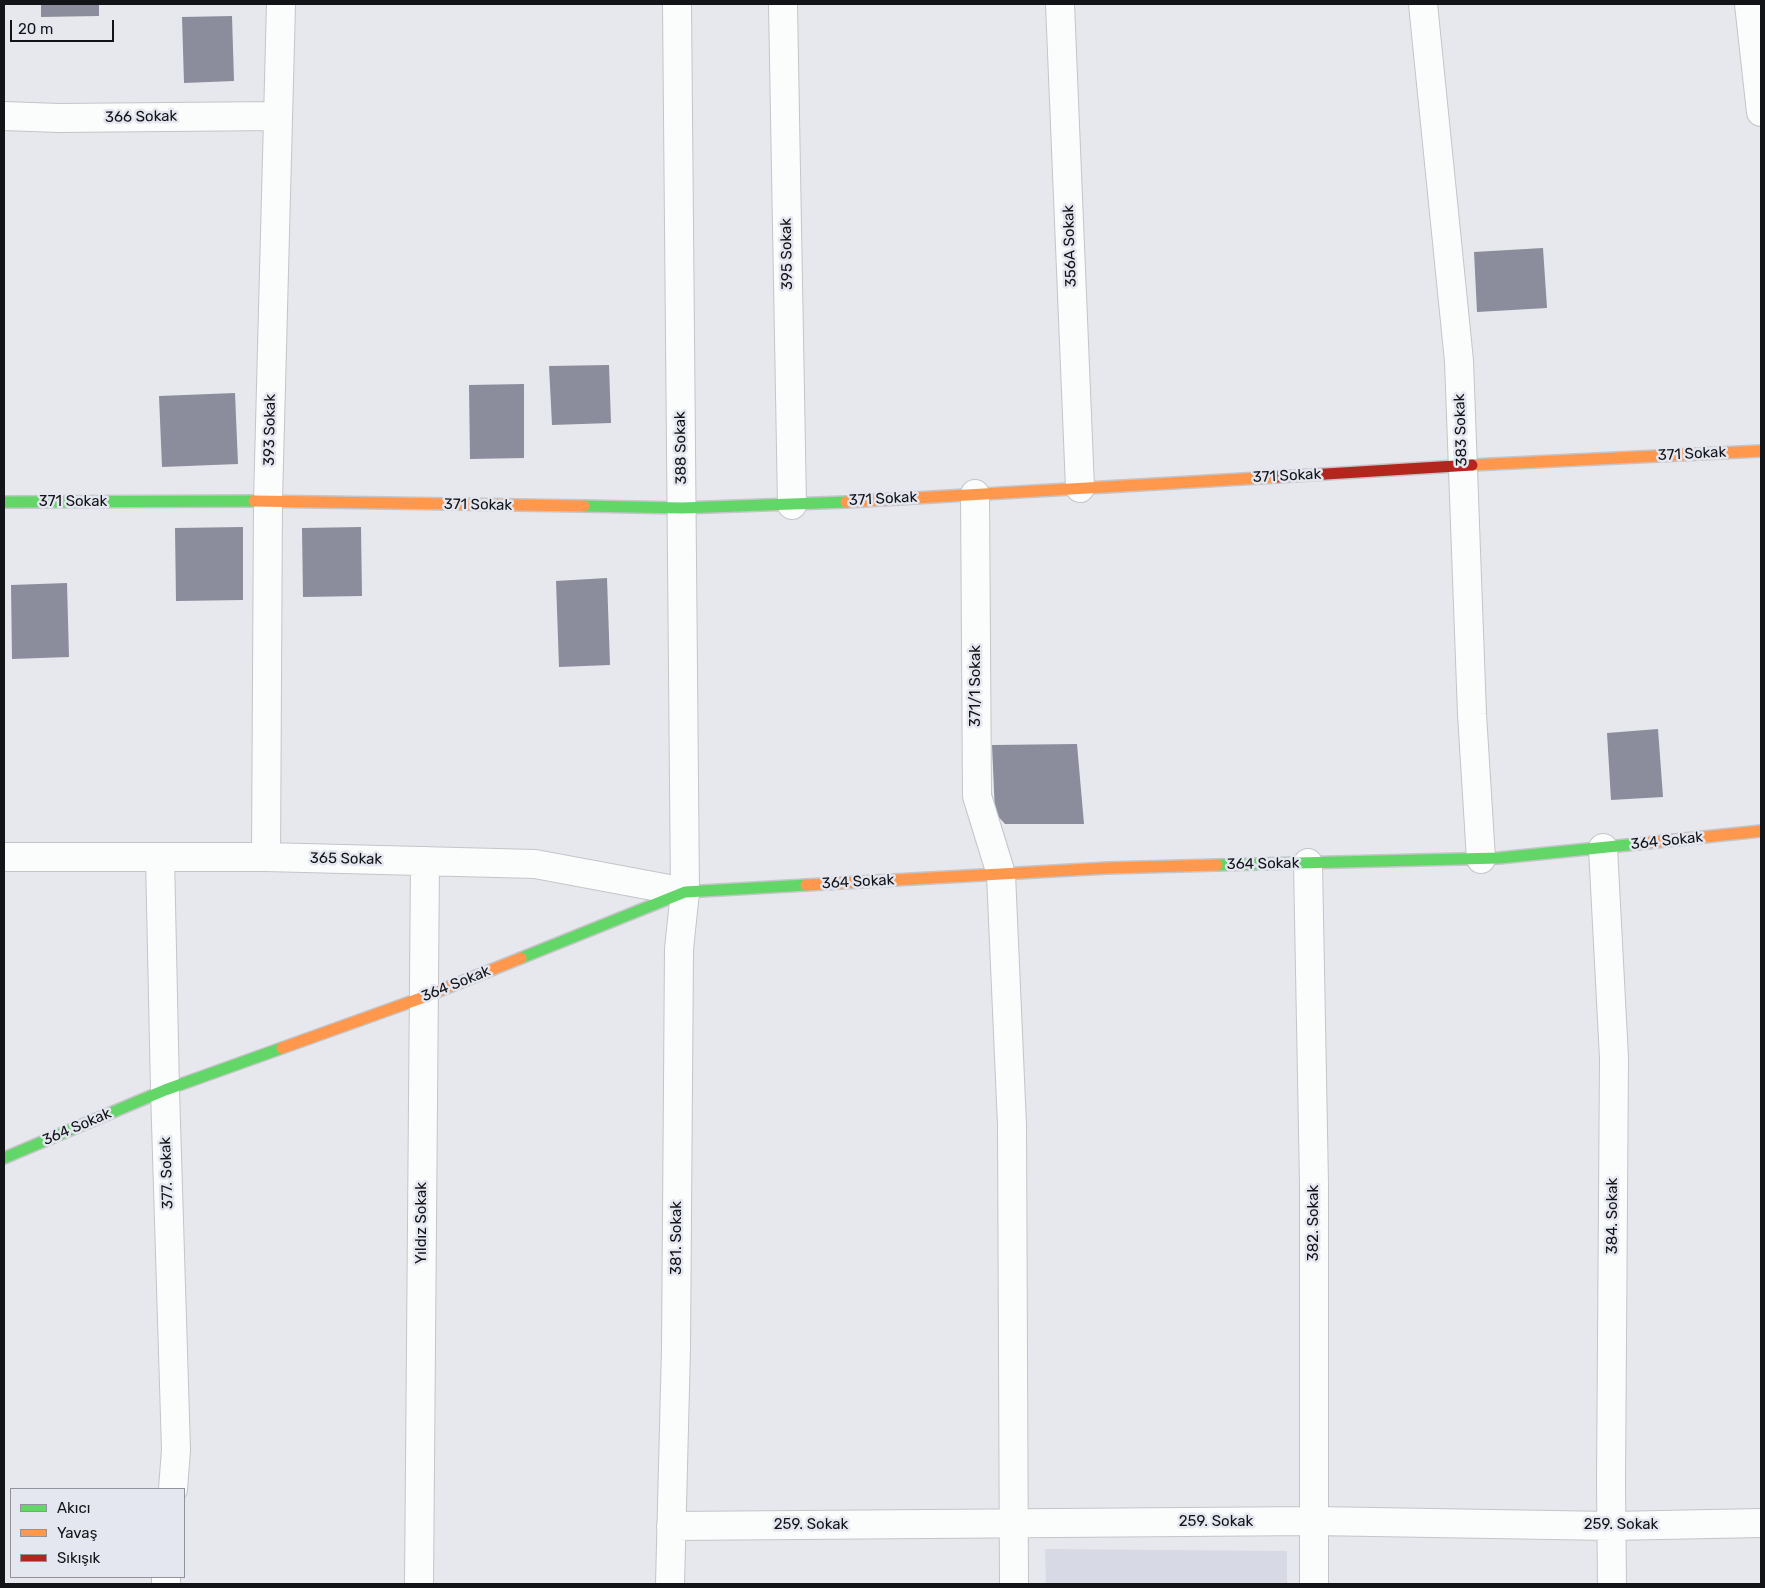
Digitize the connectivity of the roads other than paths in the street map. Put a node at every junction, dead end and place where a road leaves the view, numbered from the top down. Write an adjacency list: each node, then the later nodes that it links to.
1 (280, 4): 9 (street, 393 Sokak)
2 (677, 4): 17 (street, 388 Sokak)
3 (783, 4): 16 (street, 395 Sokak)
4 (1060, 4): 12 (street, 356A Sokak)
5 (1423, 4): 11 (street, 383 Sokak)
6 (1749, 4): 7 (street)
7 (1761, 112)
8 (4, 116): 9 (street, 366 Sokak)
9 (277, 116): 15 (street, 393 Sokak)
10 (1761, 451): 11 (street, 371 Sokak)
11 (1462, 466): 12 (street, 371 Sokak); 23 (street, 383 Sokak)
12 (1080, 488): 13 (street, 371 Sokak)
13 (976, 494): 16 (street, 371 Sokak); 26 (street, 371/1 Sokak)
14 (4, 502): 15 (street, 371 Sokak)
15 (268, 502): 17 (street, 371 Sokak); 22 (street, 393 Sokak)
16 (792, 505): 17 (street, 371 Sokak)
17 (682, 508): 27 (street, 388 Sokak)
18 (1761, 831): 19 (street, 364 Sokak)
19 (1603, 848): 23 (street, 364 Sokak); 36 (street, 384. Sokak)
20 (4, 857): 21 (street, 365 Sokak)
21 (160, 857): 22 (street, 365 Sokak); 29 (street, 377. Sokak)
22 (266, 857): 24 (street, 365 Sokak)
23 (1480, 858): 25 (street, 364 Sokak)
24 (425, 861): 27 (street, 365 Sokak); 28 (street, Yıldız Sokak)
25 (1308, 863): 26 (street, 364 Sokak); 32 (street, 382. Sokak)
26 (1001, 874): 27 (street, 364 Sokak); 33 (street, 371/1 Sokak)
27 (685, 892): 28 (street, 364 Sokak); 35 (street, 381. Sokak)
28 (424, 997): 29 (street, 364 Sokak); 37 (street, Yıldız Sokak)
29 (164, 1090): 30 (street, 364 Sokak); 31 (street, 377. Sokak)
30 (4, 1158)
31 (173, 1488)
32 (1314, 1521): 33 (street, 259. Sokak); 36 (street, 259. Sokak); 40 (street, 382. Sokak)
33 (1014, 1523): 35 (street, 259. Sokak); 39 (street, 371/1 Sokak)
34 (1761, 1523): 36 (street, 259. Sokak)
35 (671, 1526): 38 (street, 381. Sokak)
36 (1611, 1526): 41 (street, 384. Sokak)
37 (419, 1584)
38 (670, 1584)
39 (1014, 1584)
40 (1314, 1584)
41 (1612, 1584)

